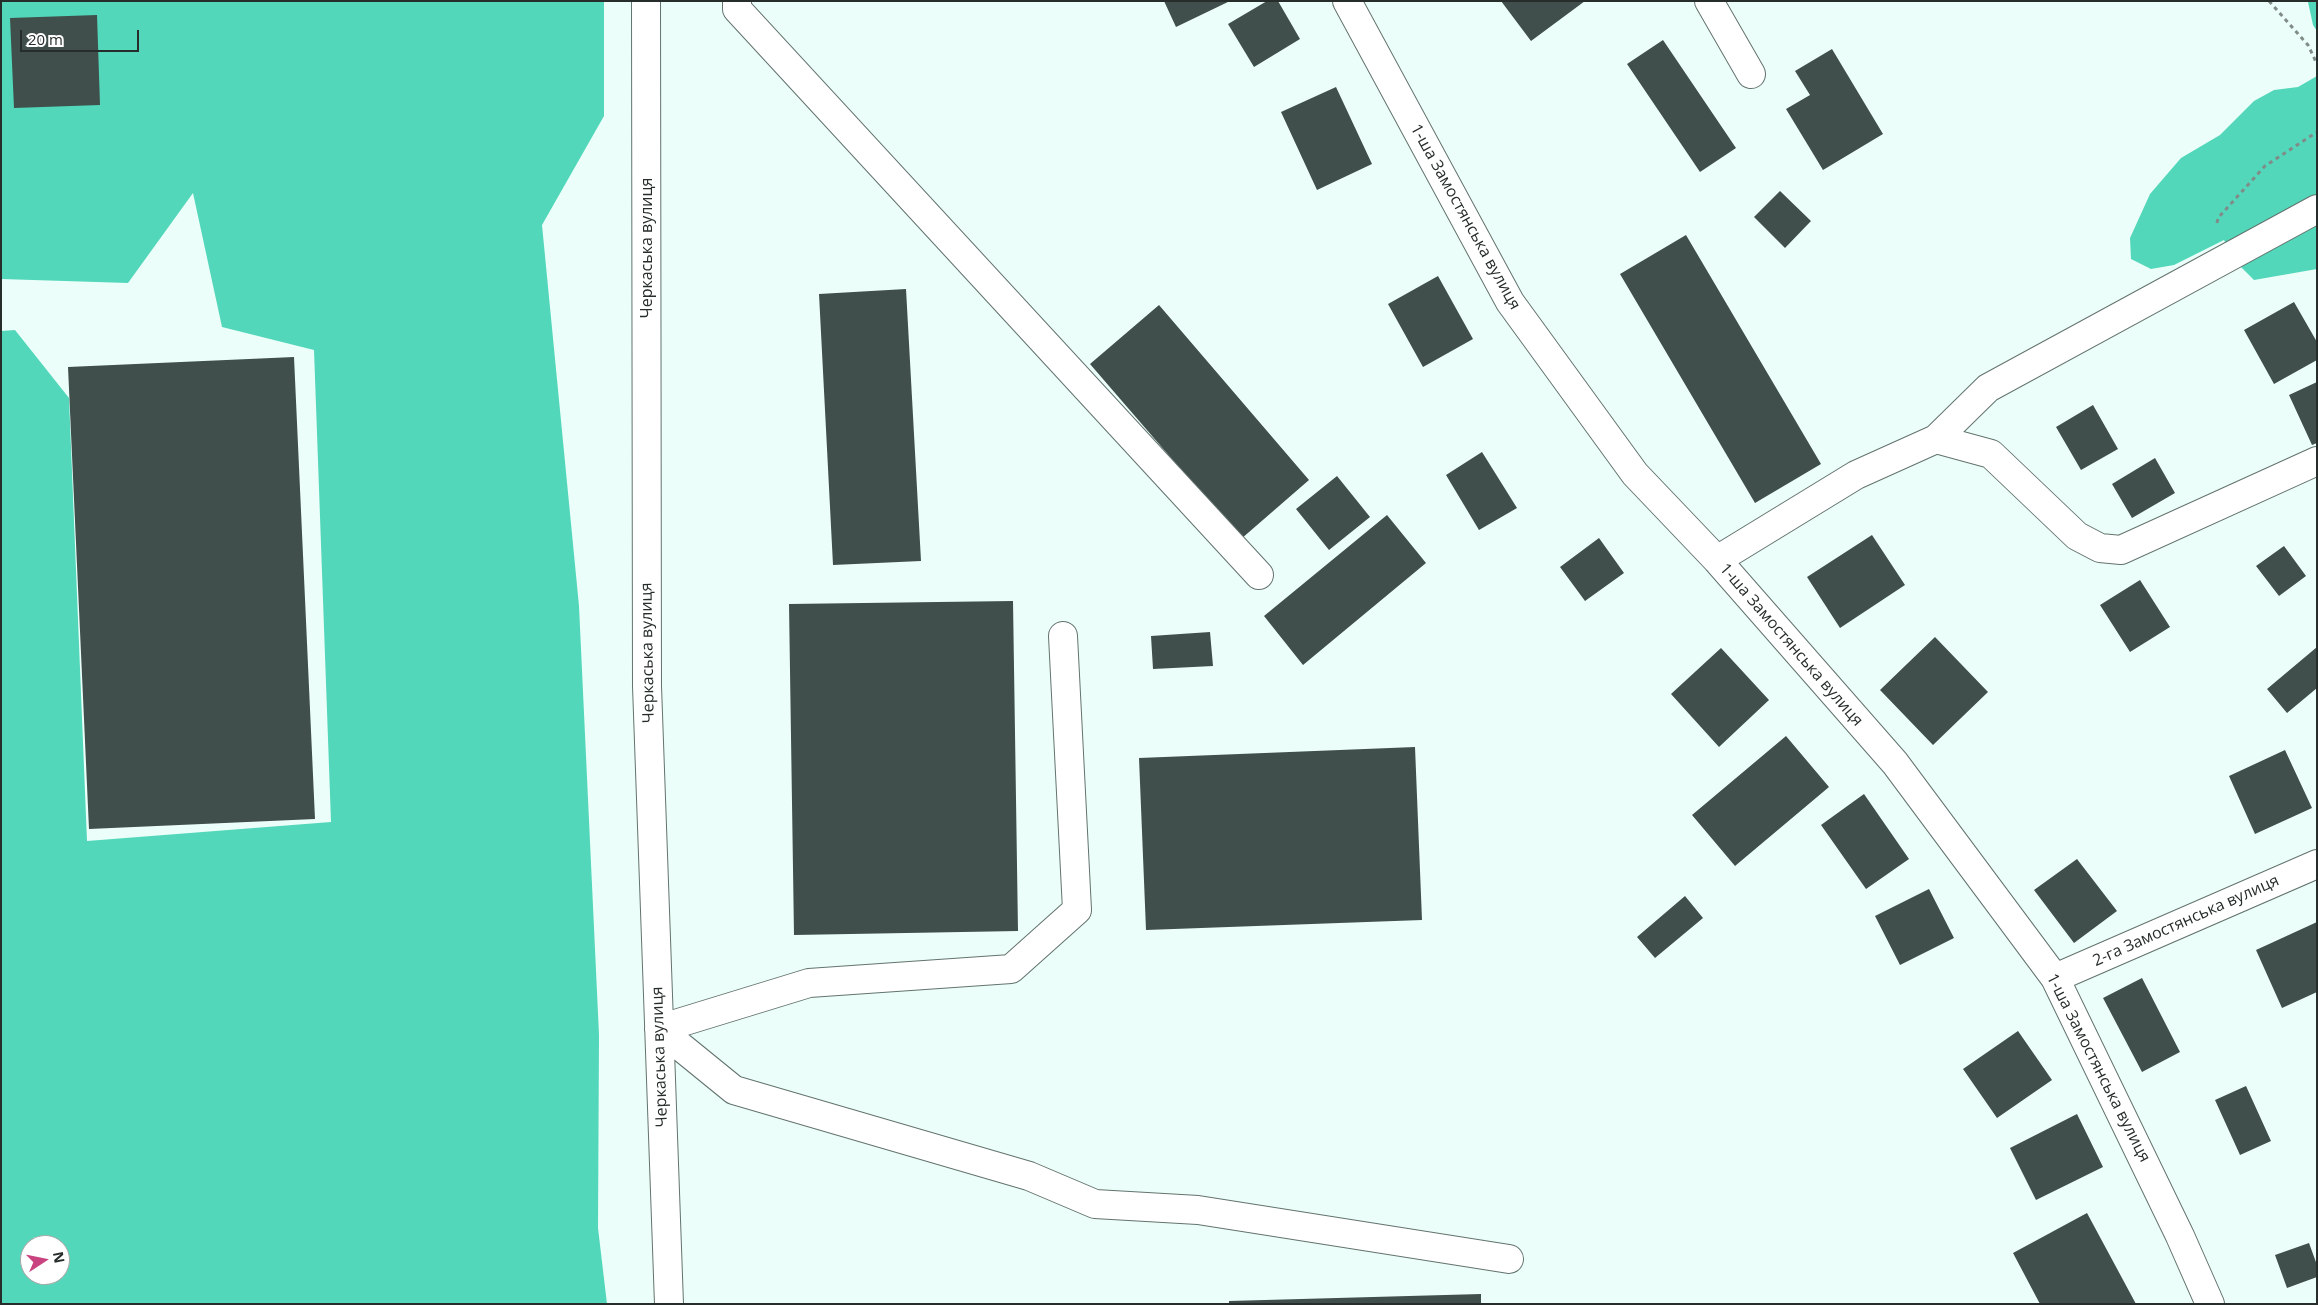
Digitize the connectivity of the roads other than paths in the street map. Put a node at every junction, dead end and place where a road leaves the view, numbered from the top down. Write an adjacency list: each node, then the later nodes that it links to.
1 (646, 1): 14 (street, Черкаська вулиця)
2 (737, 1): 10 (street)
3 (1347, 1): 9 (street, 1-ша Замостянська вулиця)
4 (1708, 1): 5 (street)
5 (1751, 74)
6 (2317, 209): 7 (street)
7 (1936, 439): 8 (street); 9 (street)
8 (2317, 461)
9 (1716, 560): 13 (street, 1-ша Замостянська вулиця)
10 (1259, 575)
11 (1064, 636): 14 (street)
12 (2317, 864): 13 (street, 2-га Замостянська вулиця)
13 (2055, 978): 17 (street, 1-ша Замостянська вулиця)
14 (660, 1029): 15 (street); 16 (street, Черкаська вулиця)
15 (1509, 1259)
16 (669, 1304)
17 (2210, 1304)

